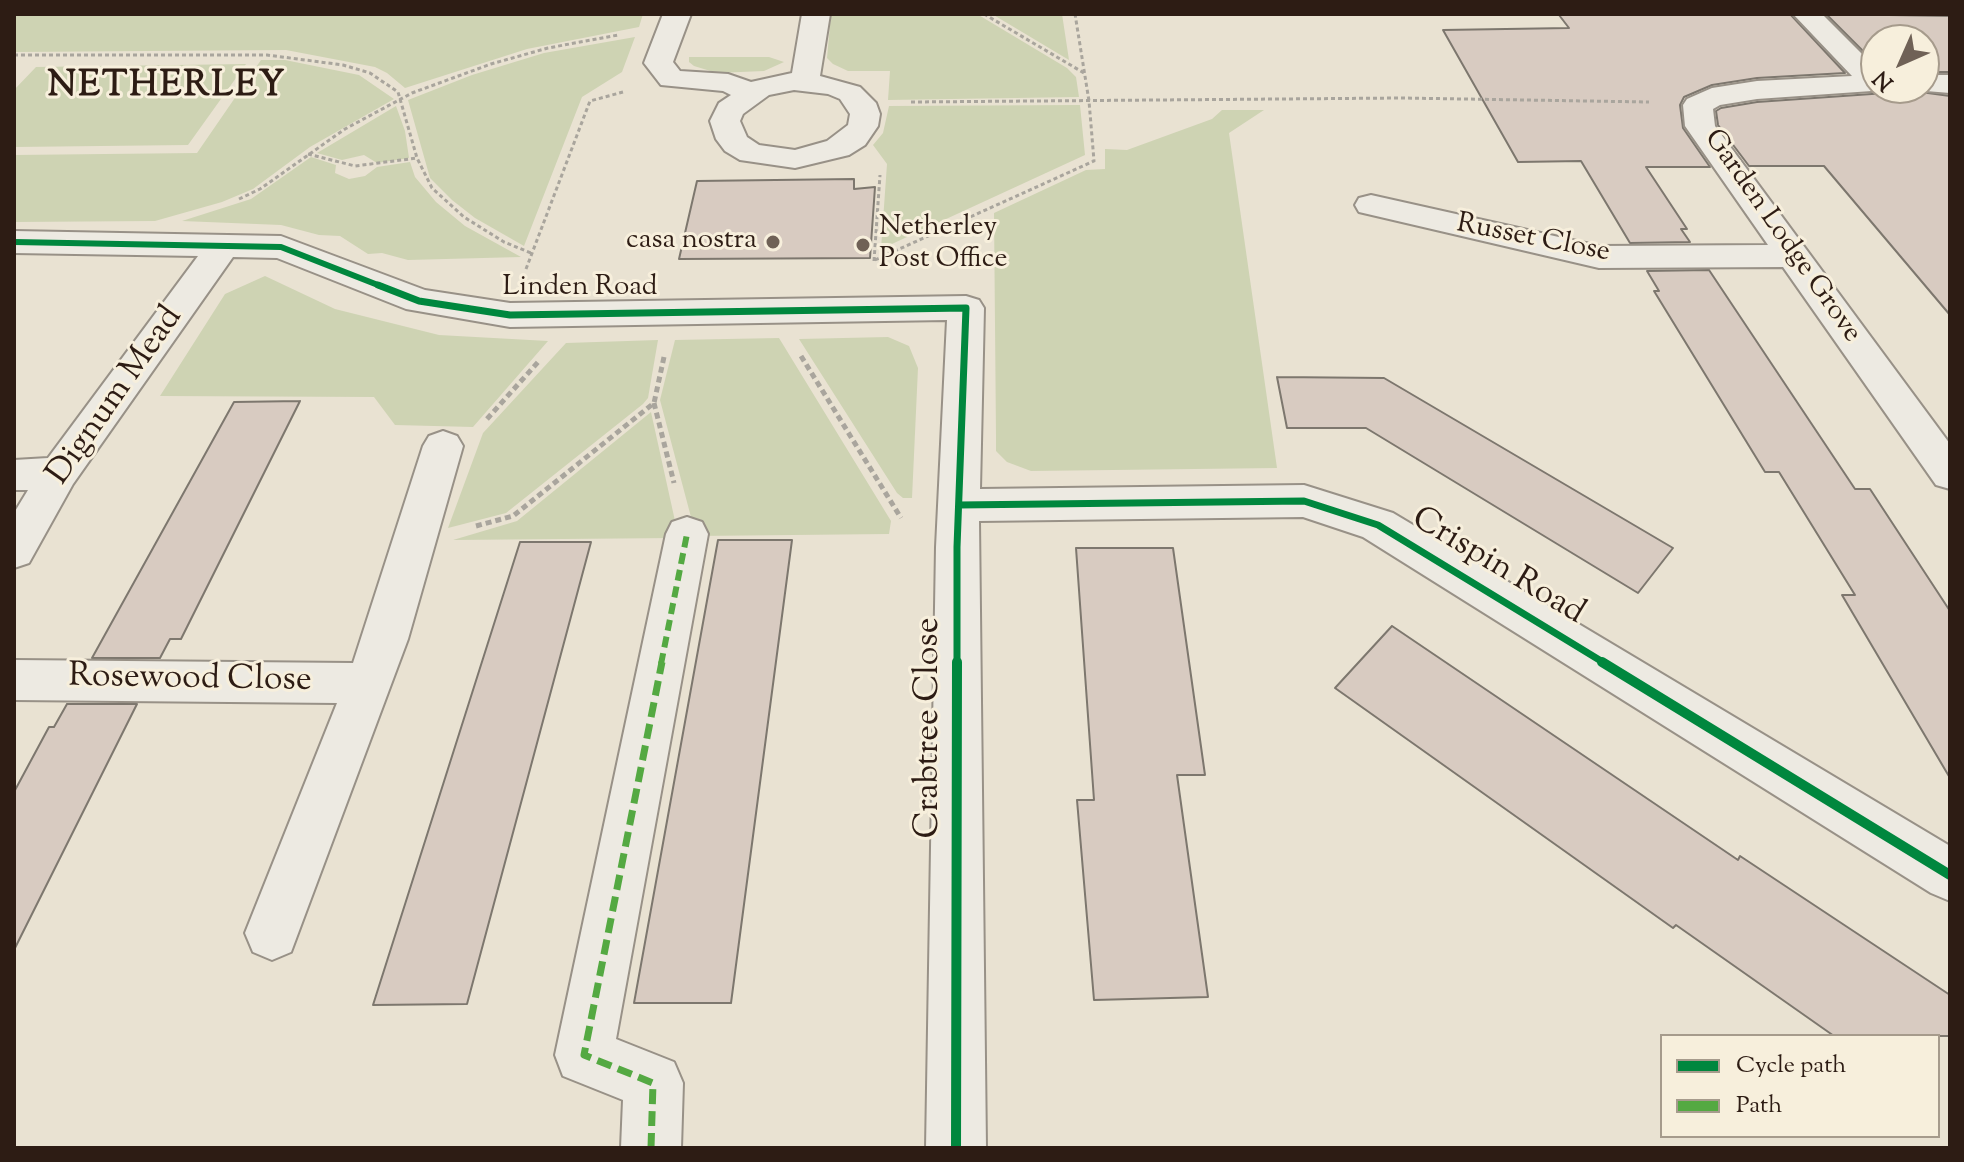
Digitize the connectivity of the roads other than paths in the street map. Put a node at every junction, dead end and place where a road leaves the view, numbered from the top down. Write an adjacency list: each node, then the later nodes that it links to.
1 (816, 14): 5 (street)
2 (1807, 14): 4 (street)
3 (674, 23): 7 (street)
4 (1860, 68)
5 (805, 82): 7 (street); 7 (street)
6 (1860, 85): 11 (street, Garden Lodge Grove)
7 (751, 93)
8 (1371, 205): 11 (street, Russet Close)
9 (14, 242): 10 (street, Linden Road)
10 (224, 245): 12 (street, Linden Road); 14 (street, Dignum Mead)
11 (1793, 256): 15 (street, Garden Lodge Grove)
12 (966, 308): 17 (street, Crabtree Close)
13 (443, 446): 21 (street, Rosewood Close)
14 (59, 473): 16 (street); 19 (street, Dignum Mead)
15 (1950, 474)
16 (14, 475)
17 (958, 526): 22 (street, Crispin Road); 25 (street, Crabtree Close)
18 (687, 534): 24 (street)
19 (14, 551)
20 (14, 680): 21 (street, Rosewood Close)
21 (366, 683): 23 (street, Rosewood Close)
22 (1950, 875)
23 (272, 933)
24 (651, 1148)
25 (956, 1148)

